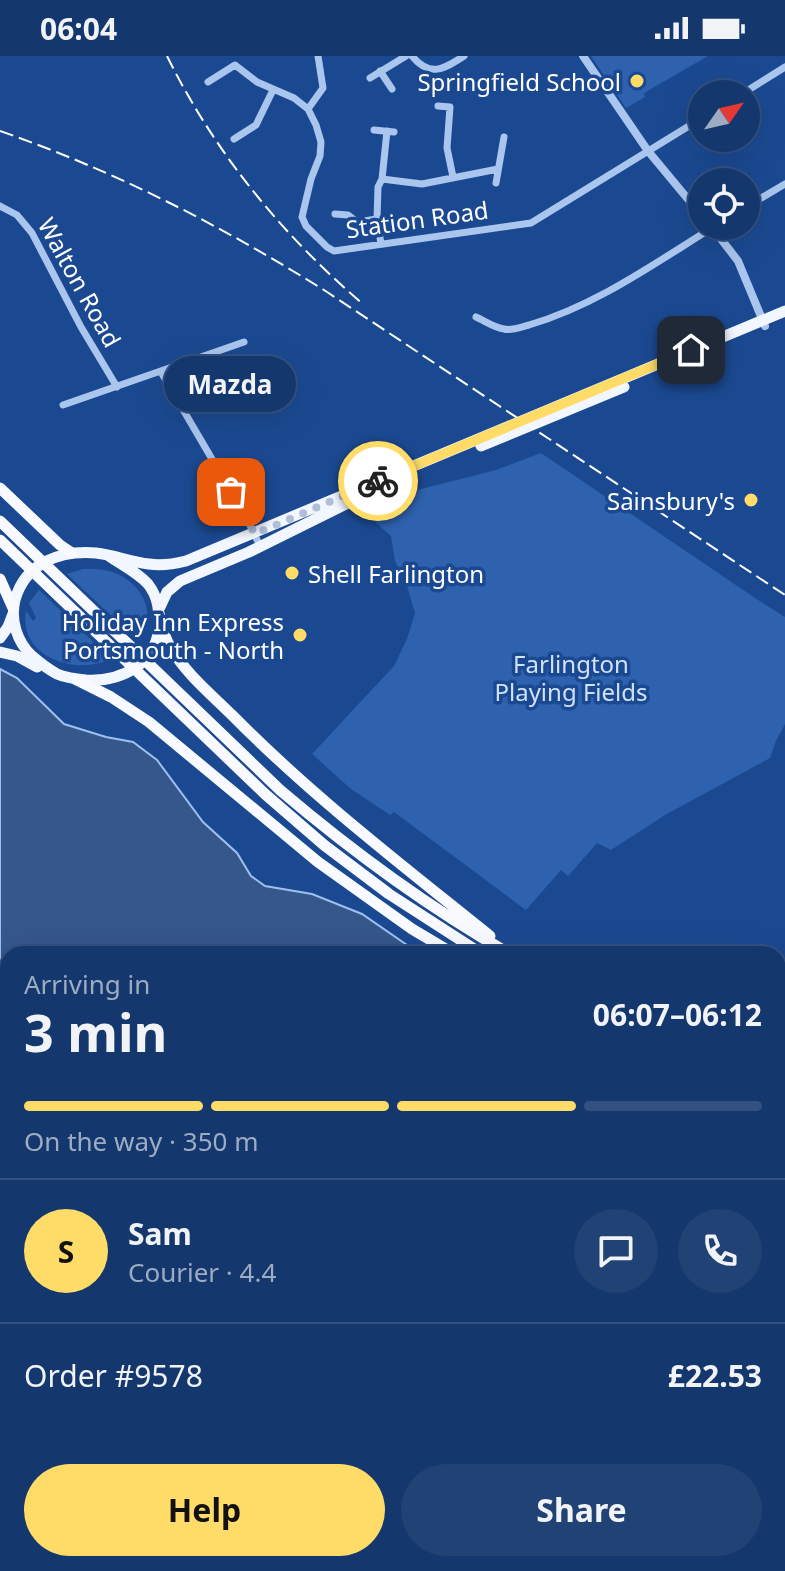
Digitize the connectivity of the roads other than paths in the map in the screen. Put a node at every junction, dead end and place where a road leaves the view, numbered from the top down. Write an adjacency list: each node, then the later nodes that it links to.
1 (238, 56): 6 (street)
2 (318, 56): 15 (street)
3 (409, 56): 4 (street); 8 (street)
4 (464, 56)
5 (583, 56): 22 (street)
6 (235, 65): 10 (street); 13 (street)
7 (785, 67): 11 (street)
8 (380, 71): 9 (street); 12 (street)
9 (370, 78)
10 (212, 82)
11 (760, 83)
12 (392, 89)
13 (273, 90): 15 (street); 16 (street)
14 (438, 106): 24 (street)
15 (308, 109): 35 (street, Station Road)
16 (256, 125): 19 (street); 21 (street)
17 (688, 127): 22 (street, Station Road)
18 (374, 130): 25 (street)
19 (263, 135)
20 (504, 137): 23 (street)
21 (234, 139)
22 (648, 151): 28 (street); 35 (street, Station Road)
23 (498, 169): 24 (street); 26 (street)
24 (453, 177): 25 (street)
25 (380, 183): 32 (street)
26 (496, 183)
27 (785, 184): 29 (street)
28 (688, 199)
29 (760, 199)
30 (0, 206): 42 (street, Walton Road)
31 (335, 214): 32 (street)
32 (377, 219): 35 (street)
33 (692, 240): 37 (street)
34 (723, 240): 39 (street)
35 (381, 244)
36 (785, 311): 39 (main road)
37 (476, 317)
38 (785, 319): 39 (main road)
39 (764, 323): 44 (main road)
40 (244, 342): 41 (street)
41 (161, 372): 42 (street); 47 (street)
42 (117, 387): 43 (street)
43 (63, 405)
44 (519, 427): 47 (main road); 49 (main road)
45 (0, 488): 50 (highway)
46 (0, 521): 61 (highway)
47 (255, 534): 49 (street); 51 (main road)
48 (4, 544): 60 (highway)
49 (260, 546): 53 (main road)
50 (72, 553): 51 (main road); 54 (main road)
51 (109, 556): 53 (main road)
52 (0, 579): 54 (highway)
53 (159, 610): 58 (main road); 62 (highway)
54 (13, 611): 55 (main road); 57 (main road)
55 (0, 638)
56 (0, 652): 57 (main road)
57 (57, 674): 58 (main road)
58 (75, 679): 59 (highway)
59 (441, 946)
60 (470, 946)
61 (497, 946)
62 (501, 946)

